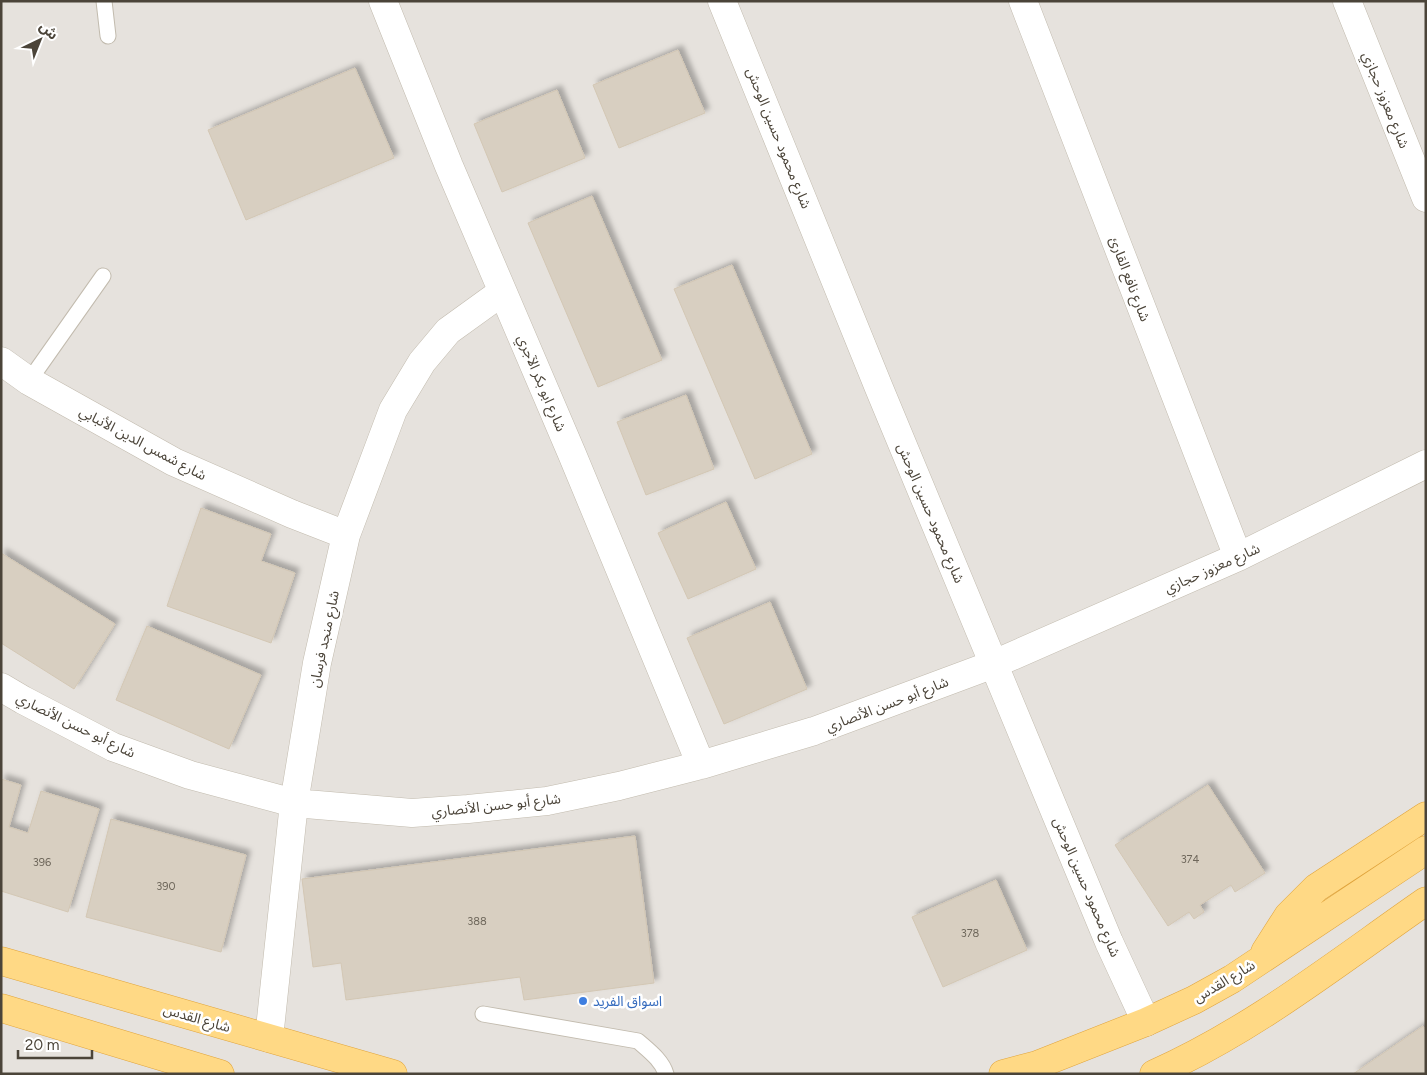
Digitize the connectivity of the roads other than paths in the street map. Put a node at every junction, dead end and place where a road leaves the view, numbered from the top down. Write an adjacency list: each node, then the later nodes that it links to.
1 (104, 1): 6 (lane)
2 (383, 1): 9 (street, شارع ابو بكر الآجري)
3 (722, 1): 15 (street, شارع محمود حسين الوحش)
4 (1023, 1): 14 (street, شارع نافع القارئ)
5 (1346, 1): 7 (street, شارع معزوز حجازي)
6 (108, 36)
7 (1426, 198)
8 (103, 276): 11 (lane)
9 (502, 292): 13 (street, شارع منجد فرسان); 17 (street, شارع ابو بكر الآجري)
10 (1, 361): 11 (street, شارع شمس الدين الأنبابي)
11 (29, 381): 13 (street, شارع شمس الدين الأنبابي)
12 (1426, 464): 14 (street, شارع معزوز حجازي)
13 (346, 535): 18 (street, شارع منجد فرسان)
14 (1238, 557): 15 (street, شارع معزوز حجازي)
15 (994, 664): 17 (street, شارع أبو حسن الأنصاري); 26 (street, شارع محمود حسين الوحش)
16 (1, 687): 18 (street, شارع أبو حسن الأنصاري)
17 (701, 765): 18 (street, شارع أبو حسن الأنصاري)
18 (294, 803): 27 (street, شارع منجد فرسان)
19 (1426, 816): 22 (highway)
20 (1426, 850): 22 (highway, شارع القدس)
21 (1426, 901): 32 (highway)
22 (1260, 960): 26 (highway, شارع القدس)
23 (1, 962): 27 (highway, شارع القدس)
24 (1, 1008): 28 (highway)
25 (483, 1014): 30 (lane)
26 (1146, 1022): 31 (highway, شارع القدس)
27 (269, 1038): 29 (highway, شارع القدس)
28 (220, 1074)
29 (393, 1074)
30 (666, 1074)
31 (1003, 1074)
32 (1154, 1074)

